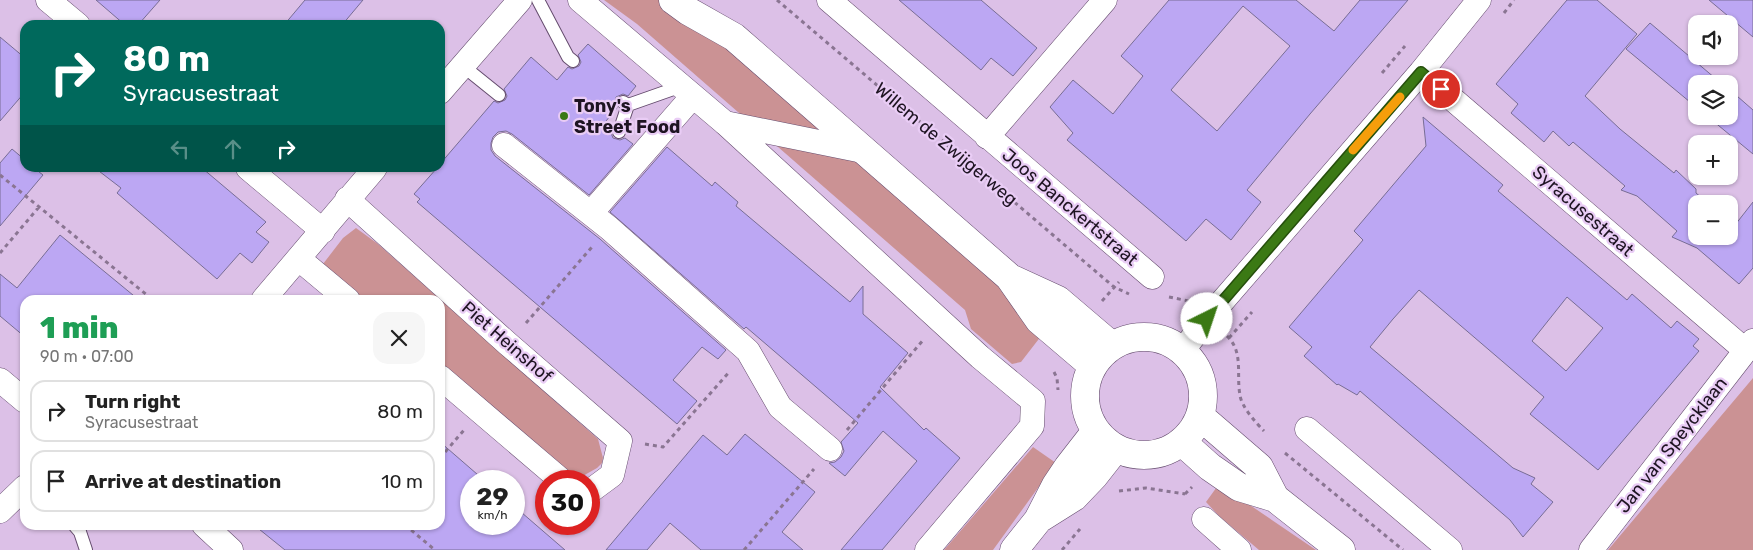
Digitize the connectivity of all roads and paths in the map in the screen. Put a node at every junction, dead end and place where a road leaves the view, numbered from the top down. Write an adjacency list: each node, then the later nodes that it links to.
1 (48, 0): 11 (street)
2 (520, 0): 14 (street)
3 (538, 0): 13 (lane)
4 (580, 0): 17 (street)
5 (673, 0): 12 (main road)
6 (709, 0): 12 (main road)
7 (777, 0): 36 (path, Willem de Zwijgerweg)
8 (829, 0): 21 (street, Joos Banckertstraat)
9 (1105, 0): 21 (street, Joos Banckertstraat)
10 (1479, 0): 15 (street)
11 (72, 20)
12 (734, 37): 23 (main road)
13 (573, 62)
14 (463, 66): 16 (street); 18 (lane)
15 (1421, 72): 42 (street, Syracusestraat); 44 (street)
16 (445, 86)
17 (687, 91): 19 (street); 20 (lane); 29 (street)
18 (499, 95)
19 (725, 123): 23 (street); 74 (street)
20 (619, 132)
21 (987, 137): 35 (street, Joos Banckertstraat)
22 (504, 145): 29 (street)
23 (863, 151): 34 (main road)
24 (253, 172): 31 (street)
25 (371, 172): 27 (street)
26 (0, 175): 28 (path)
27 (347, 199): 31 (street); 41 (street, Piet Heinshof)
28 (39, 207): 32 (path); 37 (path)
29 (591, 213): 30 (street)
30 (609, 228): 41 (path); 45 (street)
31 (323, 231): 33 (street)
32 (0, 253)
33 (299, 259): 38 (street); 39 (street)
34 (1009, 277): 43 (main road); 46 (main road)
35 (1152, 277)
36 (1114, 288)
37 (147, 295)
38 (267, 295)
39 (342, 295)
40 (1229, 338): 53 (path)
41 (508, 344): 55 (street, Piet Heinshof)
42 (1749, 345): 80 (street, Jan van Speycklaan)
43 (1112, 346): 44 (main road); 46 (main road)
44 (1183, 350): 51 (main road)
45 (748, 351): 55 (path); 58 (street)
46 (1093, 366): 54 (main road)
47 (0, 380): 49 (street)
48 (445, 382): 50 (street)
49 (20, 396)
50 (480, 411): 59 (path); 60 (street)
51 (1200, 417): 56 (main road); 65 (main road)
52 (1307, 429): 79 (street)
53 (1266, 434)
54 (1106, 440): 56 (main road); 75 (main road)
55 (620, 441): 61 (street)
56 (1182, 442): 65 (main road)
57 (1278, 447): 78 (path)
58 (830, 449)
59 (445, 452)
60 (549, 470)
61 (600, 484)
62 (20, 492): 66 (street)
63 (1111, 492): 64 (path)
64 (1186, 494)
65 (1275, 498): 77 (main road)
66 (0, 511)
67 (1204, 519): 76 (street)
68 (78, 530): 71 (lane)
69 (209, 530): 72 (street)
70 (411, 530): 73 (path)
71 (86, 550)
72 (231, 550)
73 (436, 550)
74 (927, 550)
75 (1014, 550)
76 (1239, 550)
77 (1341, 550)
78 (1403, 550)
79 (1450, 550)
80 (1591, 550)

